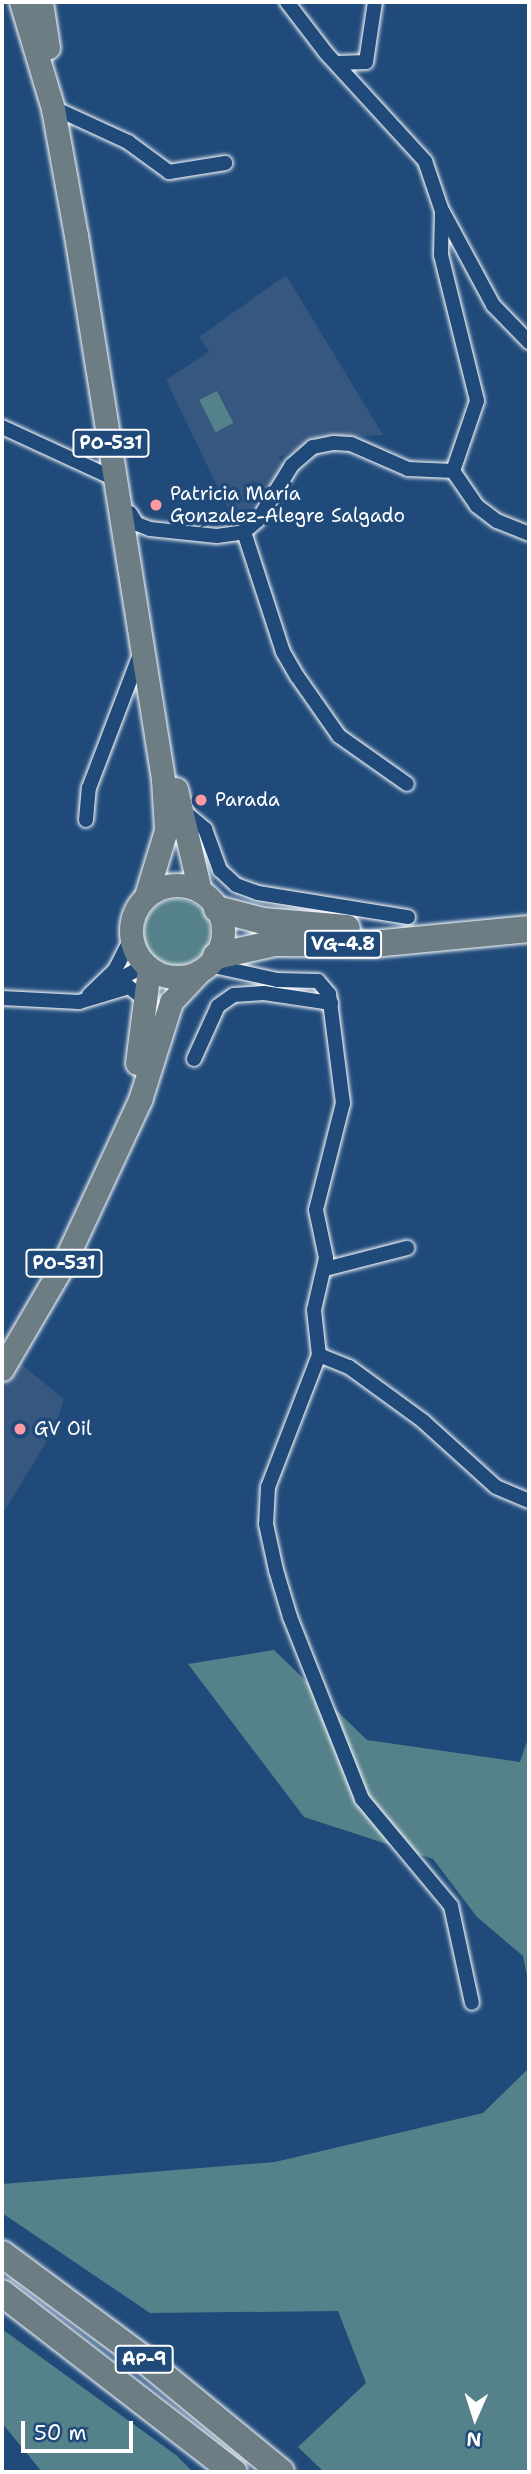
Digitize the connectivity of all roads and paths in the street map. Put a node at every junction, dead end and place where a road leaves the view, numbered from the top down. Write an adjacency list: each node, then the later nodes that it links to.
1 (21, 2): 13 (main road, PO-531)
2 (36, 2): 6 (main road, PO-531)
3 (41, 2): 6 (main road)
4 (287, 2): 7 (street)
5 (375, 2): 7 (street)
6 (48, 47): 8 (main road, PO-531)
7 (337, 63): 10 (street)
8 (63, 112): 9 (street); 16 (main road, PO-531)
9 (225, 163)
10 (442, 211): 11 (street); 14 (street)
11 (529, 342)
12 (2, 427): 13 (street)
13 (109, 471): 18 (main road, PO-531)
14 (453, 471): 15 (street); 17 (street)
15 (244, 532): 16 (street); 21 (street)
16 (142, 534): 22 (main road, PO-531)
17 (529, 534)
18 (144, 644): 19 (street); 20 (main road, PO-531)
19 (121, 692): 20 (street); 23 (street)
20 (151, 692): 24 (main road, PO-531)
21 (407, 784)
22 (179, 807): 25 (main road, PO-531); 26 (street)
23 (86, 820)
24 (146, 896): 25 (main road); 29 (main road, PO-531)
25 (209, 900): 28 (highway, VG-4.8); 31 (main road, PO-531)
26 (408, 917)
27 (529, 929): 28 (highway, VG-4.8)
28 (471, 935): 30 (highway, VG-4.8)
29 (131, 938): 32 (main road, PO-531); 36 (street)
30 (256, 945): 31 (highway, VG-4.8); 33 (street)
31 (208, 964): 32 (main road); 33 (street); 40 (main road, PO-531)
32 (147, 967): 34 (street); 37 (main road, PO-531)
33 (261, 975): 38 (street)
34 (111, 992): 36 (street); 37 (street)
35 (2, 998): 36 (street)
36 (79, 1002)
37 (148, 1003): 40 (main road, PO-531)
38 (331, 1003): 39 (street); 42 (street)
39 (194, 1059)
40 (116, 1152): 44 (main road, PO-531)
41 (407, 1248): 42 (street)
42 (324, 1269): 43 (street)
43 (318, 1355): 45 (street); 46 (street)
44 (2, 1369)
45 (529, 1501)
46 (472, 2003)
47 (2, 2253): 50 (highway, AP-9)
48 (2, 2293): 49 (highway, AP-9)
49 (234, 2472)
50 (281, 2472)

